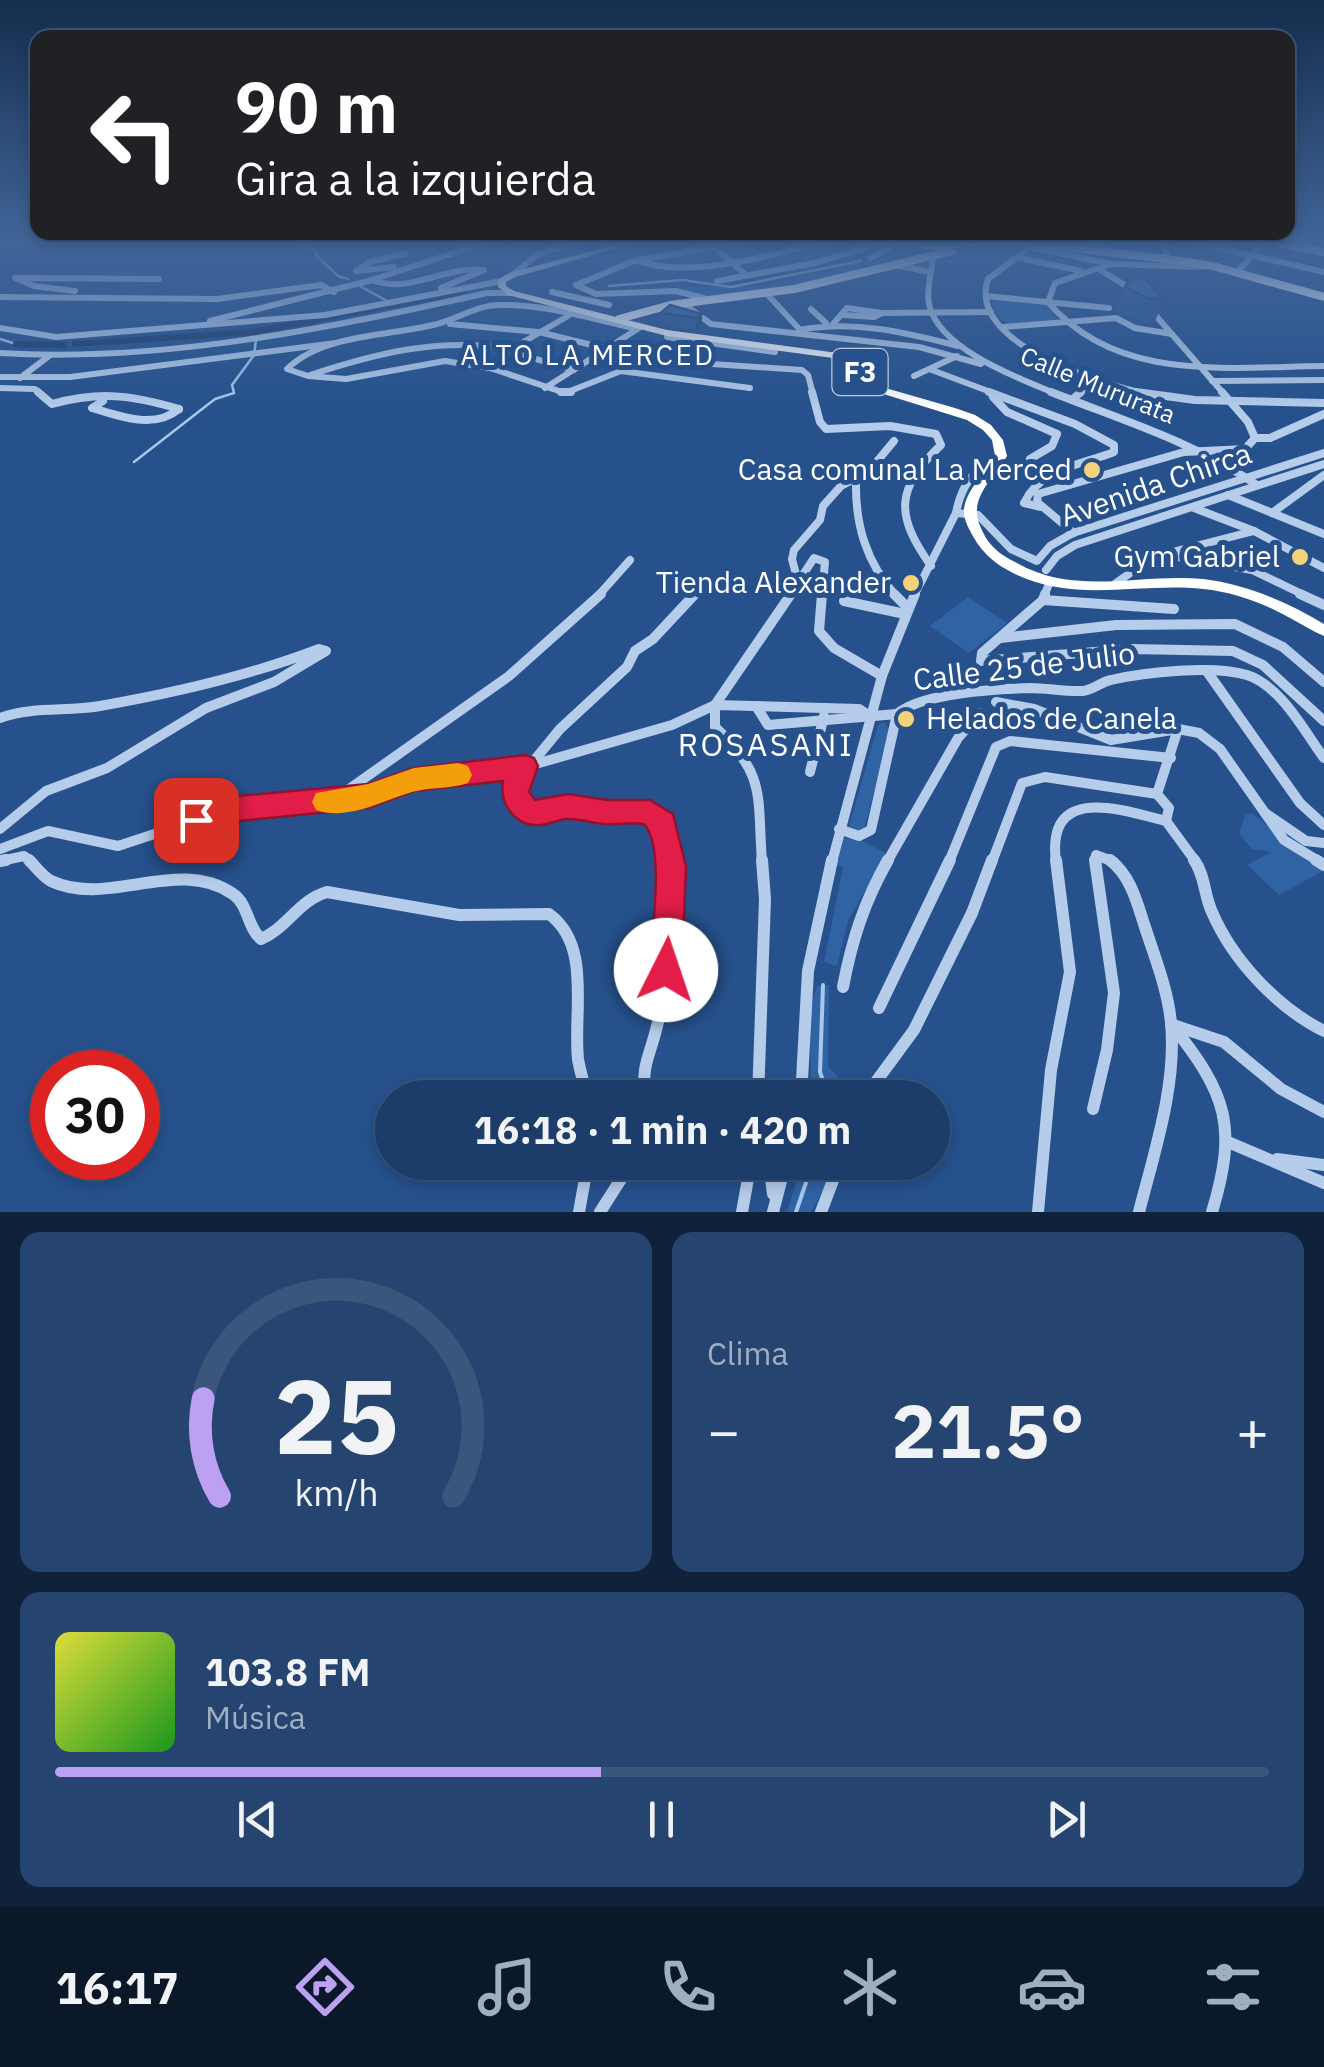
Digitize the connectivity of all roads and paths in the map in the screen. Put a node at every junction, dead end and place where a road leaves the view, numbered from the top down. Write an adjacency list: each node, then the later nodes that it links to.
1 (986, 296): 28 (street)
2 (4, 297): 3 (street)
3 (70, 297)
4 (138, 297): 5 (street)
5 (234, 297)
6 (308, 297): 35 (street)
7 (414, 297): 18 (street)
8 (420, 297): 18 (street)
9 (471, 297): 50 (street)
10 (547, 297): 31 (highway, F3)
11 (574, 297): 22 (street)
12 (696, 297): 20 (street)
13 (751, 297): 20 (main road)
14 (769, 297): 41 (street)
15 (931, 297): 27 (street)
16 (992, 297): 21 (street)
17 (1050, 297): 21 (street)
18 (410, 298): 35 (street)
19 (1114, 298): 25 (street)
20 (717, 302): 23 (main road)
21 (1048, 302): 25 (street); 32 (street)
22 (609, 304)
23 (684, 305): 31 (main road); 41 (street)
24 (1148, 307): 43 (street)
25 (1109, 308): 30 (street)
26 (811, 309): 33 (street)
27 (931, 312): 28 (street); 33 (street); 47 (street, Calle Mururata)
28 (991, 312): 36 (street)
29 (570, 315): 34 (street); 39 (street); 40 (street)
30 (1116, 318): 32 (street); 43 (street)
31 (619, 319): 39 (highway, F3)
32 (1062, 322): 36 (street); 57 (street)
33 (829, 324): 41 (street); 47 (street)
34 (432, 325): 38 (street); 40 (street)
35 (193, 326): 44 (street)
36 (1003, 327): 67 (street)
37 (0, 328): 44 (street)
38 (411, 328): 45 (street); 46 (street)
39 (640, 328): 42 (highway, F3); 48 (street)
40 (539, 332): 48 (street); 49 (street)
41 (802, 332): 55 (street)
42 (666, 333): 51 (street); 92 (highway, F3)
43 (1172, 334): 57 (street)
44 (74, 335): 53 (street)
45 (349, 342): 61 (street); 63 (street)
46 (416, 344): 49 (street); 56 (street); 63 (street)
47 (959, 346): 62 (street, Calle Mururata)
48 (609, 348): 60 (street); 101 (street)
49 (511, 349): 60 (street)
50 (104, 351): 53 (street); 61 (street)
51 (775, 352)
52 (0, 353): 54 (street)
53 (64, 355): 54 (street)
54 (49, 356): 66 (street)
55 (957, 356): 59 (street); 62 (street)
56 (420, 362): 63 (street); 71 (street)
57 (1199, 365): 58 (street); 69 (street)
58 (1324, 366)
59 (929, 369): 64 (street); 73 (street)
60 (574, 370): 71 (street)
61 (93, 373): 66 (street)
62 (1015, 375): 75 (street, Calle Mururata); 81 (street)
63 (308, 376)
64 (914, 376)
65 (0, 377): 66 (street)
66 (20, 378)
67 (1094, 380): 75 (street); 76 (street)
68 (1324, 380): 69 (street)
69 (1212, 381): 76 (street)
70 (0, 388): 74 (street)
71 (545, 388): 72 (street)
72 (750, 388)
73 (991, 395): 83 (street); 90 (street)
74 (110, 398): 74 (street)
75 (1073, 399): 81 (street, Calle Mururata)
76 (1230, 403): 77 (street); 79 (street)
77 (1324, 403)
78 (1324, 414): 79 (street)
79 (1256, 438): 81 (street)
80 (894, 441): 87 (street)
81 (1212, 452): 86 (street, Calle Mururata); 90 (street)
82 (1324, 453): 86 (street, Avenida Chirca)
83 (1030, 459)
84 (1324, 464): 88 (street, Avenida Chirca)
85 (1324, 475): 93 (street)
86 (1248, 476): 88 (street, Calle Mururata); 95 (street, Avenida Chirca)
87 (856, 480): 105 (street); 111 (street)
88 (1257, 485): 89 (street, Avenida Chirca)
89 (1228, 495): 91 (street, Avenida Chirca); 93 (street)
90 (1042, 507): 95 (street)
91 (1194, 508): 94 (street); 98 (street, Avenida Chirca)
92 (963, 511): 97 (street, Avenida Chirca); 101 (street); 103 (highway)
93 (1272, 514): 96 (street)
94 (1254, 530): 99 (street); 102 (street)
95 (1074, 532): 97 (street, Avenida Chirca)
96 (1324, 534)
97 (1047, 550): 98 (street)
98 (1064, 552): 103 (street, Avenida Chirca)
99 (1166, 555): 106 (street); 109 (street)
100 (630, 560): 132 (street)
101 (931, 566): 111 (street)
102 (1324, 568)
103 (1047, 578): 106 (highway); 107 (street)
104 (708, 579): 129 (street)
105 (798, 582): 115 (street); 118 (street)
106 (1110, 588): 112 (highway)
107 (1042, 600): 110 (street); 113 (street)
108 (844, 601): 111 (street)
109 (1324, 605)
110 (1174, 609)
111 (906, 610): 115 (street)
112 (1324, 631)
113 (1001, 638): 116 (street); 125 (street)
114 (1206, 670): 121 (street, Calle 25 de Julio); 128 (street, Calle 25 de Julio); 135 (street)
115 (882, 676): 123 (street)
116 (1324, 682)
117 (996, 702): 126 (street)
118 (714, 705): 119 (street); 129 (street); 148 (street)
119 (756, 706): 122 (street); 122 (street)
120 (980, 713): 142 (street)
121 (897, 714): 123 (street, Calle 25 de Julio); 136 (street)
122 (825, 715): 123 (street, Calle 25 de Julio); 130 (street)
123 (870, 715): 136 (street)
124 (0, 718): 137 (street)
125 (1324, 721)
126 (1178, 729): 127 (street); 133 (street)
127 (1171, 758): 131 (street); 143 (street)
128 (1324, 758)
129 (525, 766): 132 (street); 147 (street)
130 (810, 772)
131 (1157, 794): 134 (street); 150 (street)
132 (333, 801): 139 (street)
133 (1263, 812): 138 (street); 141 (street)
134 (1166, 821): 145 (street); 168 (street)
135 (1324, 825)
136 (839, 828): 149 (street)
137 (0, 829)
138 (1324, 843)
139 (0, 849)
140 (0, 861): 146 (street)
141 (1324, 865)
142 (843, 987)
143 (879, 1008)
144 (1171, 1024): 151 (street); 152 (street); 153 (street); 169 (street)
145 (1324, 1031)
146 (583, 1080)
147 (643, 1080)
148 (759, 1080)
149 (802, 1080)
150 (877, 1080)
151 (1093, 1109)
152 (1324, 1112)
153 (1228, 1142): 154 (street); 170 (street)
154 (1269, 1158): 155 (street); 162 (street)
155 (1324, 1165)
156 (585, 1180): 164 (street)
157 (620, 1180): 165 (street)
158 (747, 1180): 166 (street)
159 (770, 1180): 163 (street)
160 (781, 1180): 163 (street)
161 (833, 1180): 167 (street)
162 (1324, 1183)
163 (774, 1207)
164 (579, 1212)
165 (600, 1212)
166 (742, 1212)
167 (821, 1212)
168 (1038, 1212)
169 (1139, 1212)
170 (1212, 1212)

